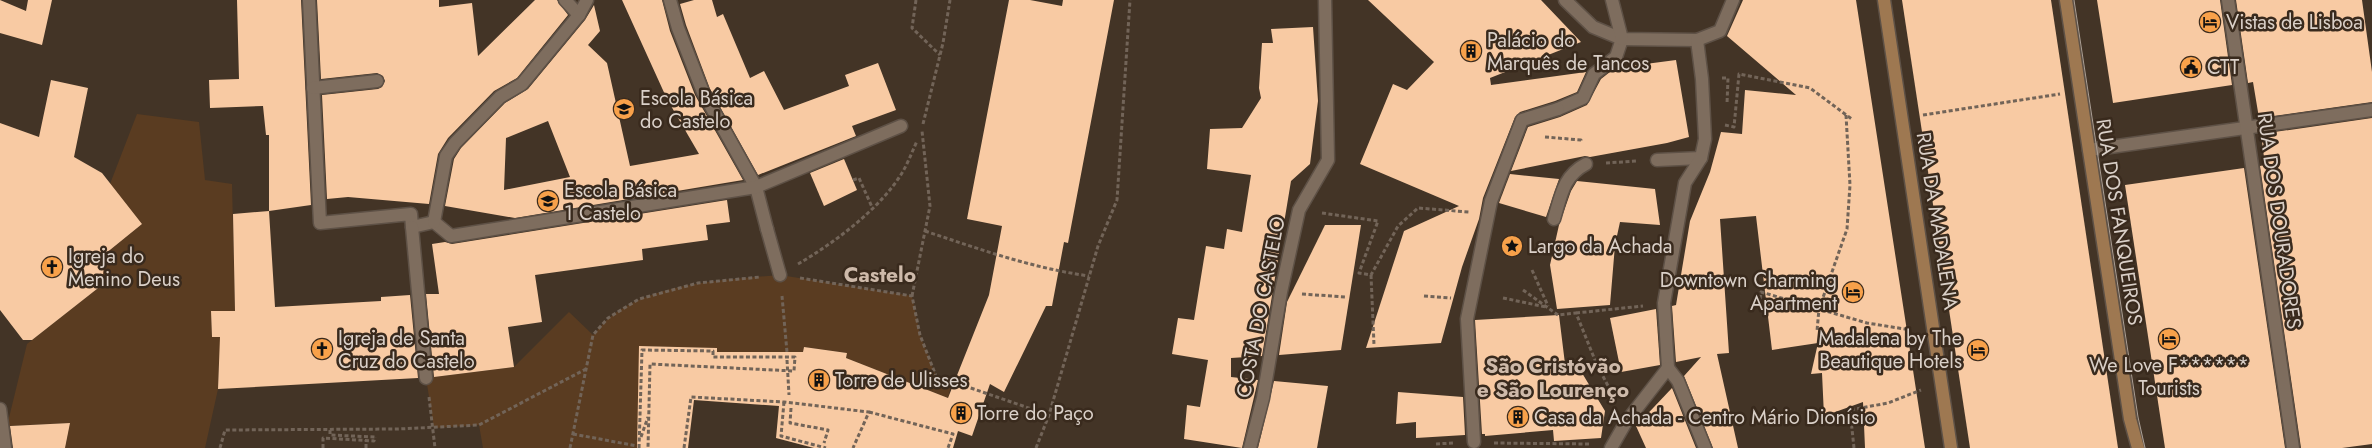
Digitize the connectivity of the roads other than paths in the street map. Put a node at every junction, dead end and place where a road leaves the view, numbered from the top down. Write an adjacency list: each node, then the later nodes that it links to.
1 (309, 0): 16 (street)
2 (565, 0): 12 (street)
3 (587, 0): 12 (street)
4 (670, 0): 24 (street)
5 (1325, 0): 35 (street, COSTA DO CASTELO)
6 (1565, 0): 13 (street)
7 (1612, 0): 13 (street)
8 (1733, 0): 14 (street)
9 (1884, 0): 37 (main road, RUA DA MADALENA)
10 (2066, 0): 20 (main road, RUA DOS FANQUEIROS)
11 (2228, 0): 19 (street, RUA DOS DOURADORES)
12 (579, 15): 26 (street)
13 (1622, 39): 14 (street); 32 (street)
14 (1696, 40): 21 (street)
15 (377, 82): 16 (street)
16 (313, 88): 27 (street)
17 (2372, 110): 19 (street)
18 (902, 126): 24 (street)
19 (2246, 128): 20 (street); 39 (street, RUA DOS DOURADORES)
20 (2089, 150): 38 (main road, RUA DOS FANQUEIROS)
21 (1701, 158): 22 (street); 29 (street)
22 (1657, 160)
23 (1586, 164): 25 (street)
24 (756, 187): 26 (street); 28 (street)
25 (1554, 219)
26 (434, 222): 27 (street)
27 (412, 227): 30 (street)
28 (780, 275)
29 (1668, 368): 33 (street); 36 (street)
30 (426, 378)
31 (0, 410): 34 (street)
32 (1474, 442)
33 (1612, 446)
34 (5, 448)
35 (1250, 448)
36 (1705, 448)
37 (1951, 448)
38 (2138, 448)
39 (2293, 448)

